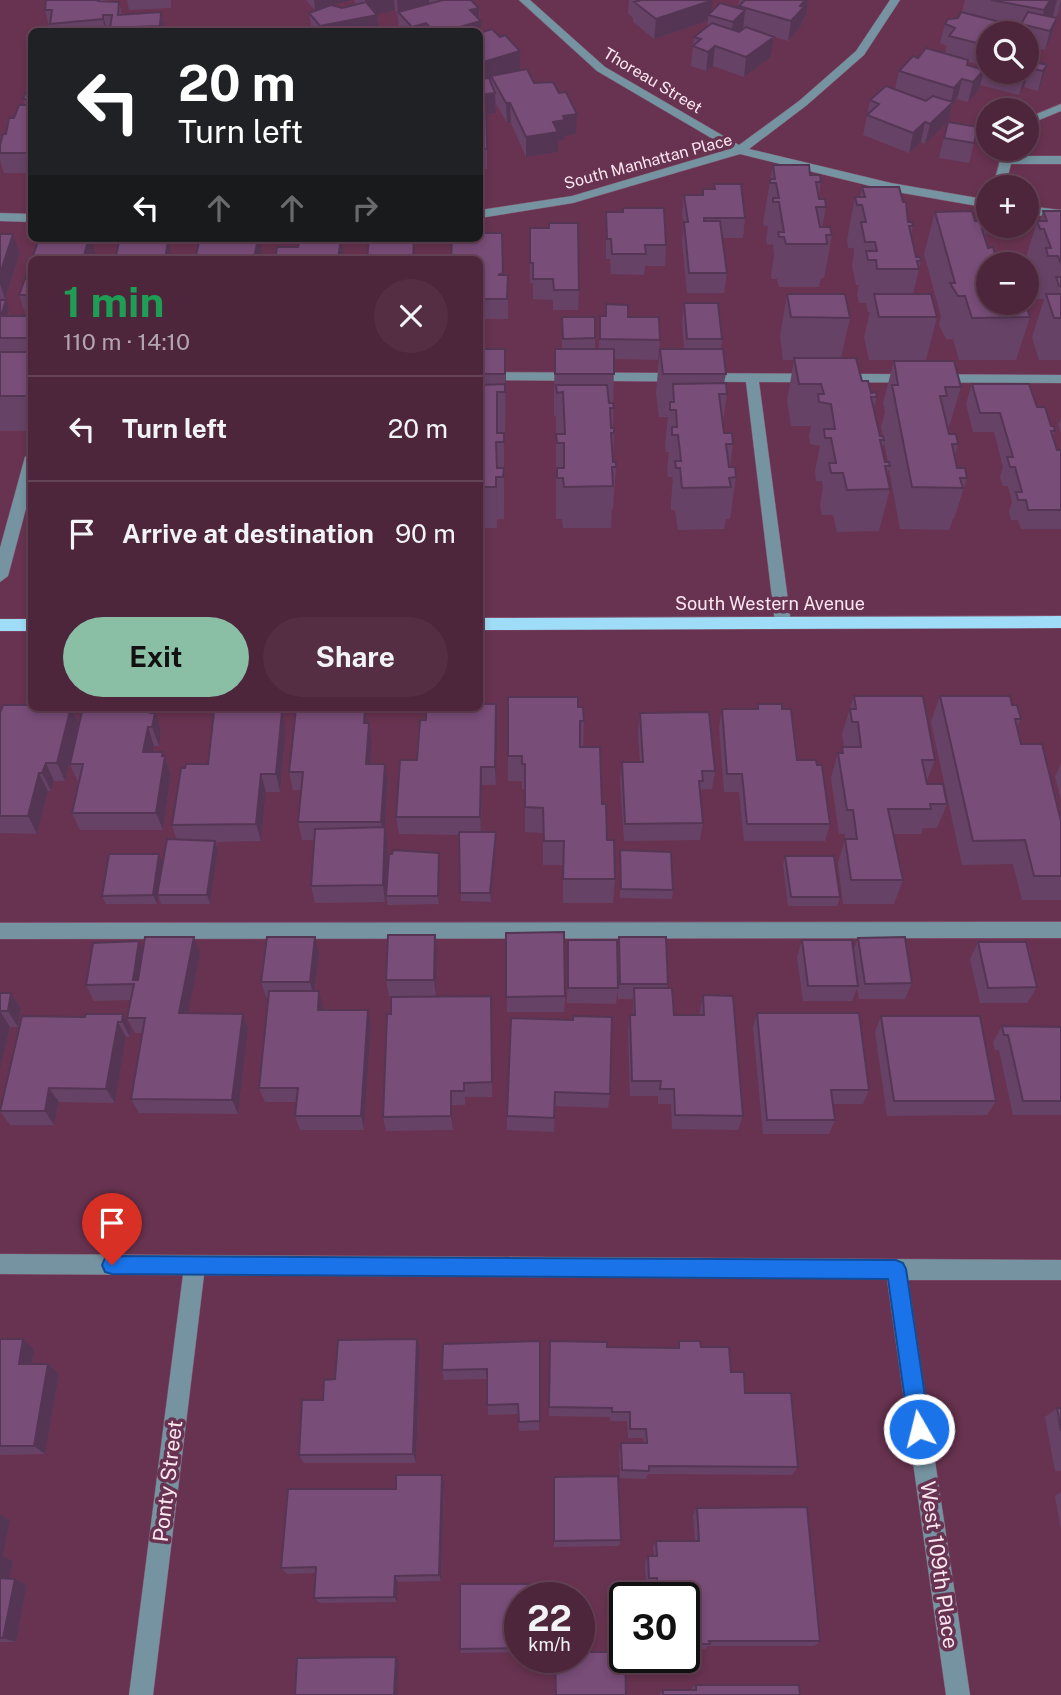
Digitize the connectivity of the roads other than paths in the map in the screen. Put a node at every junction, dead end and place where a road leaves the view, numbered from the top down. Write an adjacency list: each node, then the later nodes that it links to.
1 (524, 0): 5 (street, Thoreau Street)
2 (895, 0): 5 (street)
3 (1061, 107): 4 (street)
4 (1039, 117)
5 (740, 150): 8 (street, South Manhattan Place); 10 (street, South Manhattan Place)
6 (1039, 158): 7 (street)
7 (1061, 160)
8 (976, 202)
9 (1039, 211): 11 (street)
10 (483, 214)
11 (1061, 214)
12 (0, 217): 13 (street)
13 (28, 218)
14 (483, 376): 15 (street)
15 (752, 377): 16 (street); 20 (street)
16 (1061, 379)
17 (28, 472): 18 (street)
18 (0, 576)
19 (1061, 622): 20 (main road, South Western Avenue)
20 (783, 623): 21 (main road, South Western Avenue)
21 (483, 624)
22 (0, 625): 23 (main road)
23 (28, 625)
24 (1061, 930): 25 (street)
25 (0, 931)
26 (0, 1264): 27 (street)
27 (195, 1266): 28 (street); 30 (street, Ponty Street)
28 (896, 1269): 29 (street); 31 (street, West 109th Place)
29 (1061, 1270)
30 (141, 1695)
31 (958, 1695)

